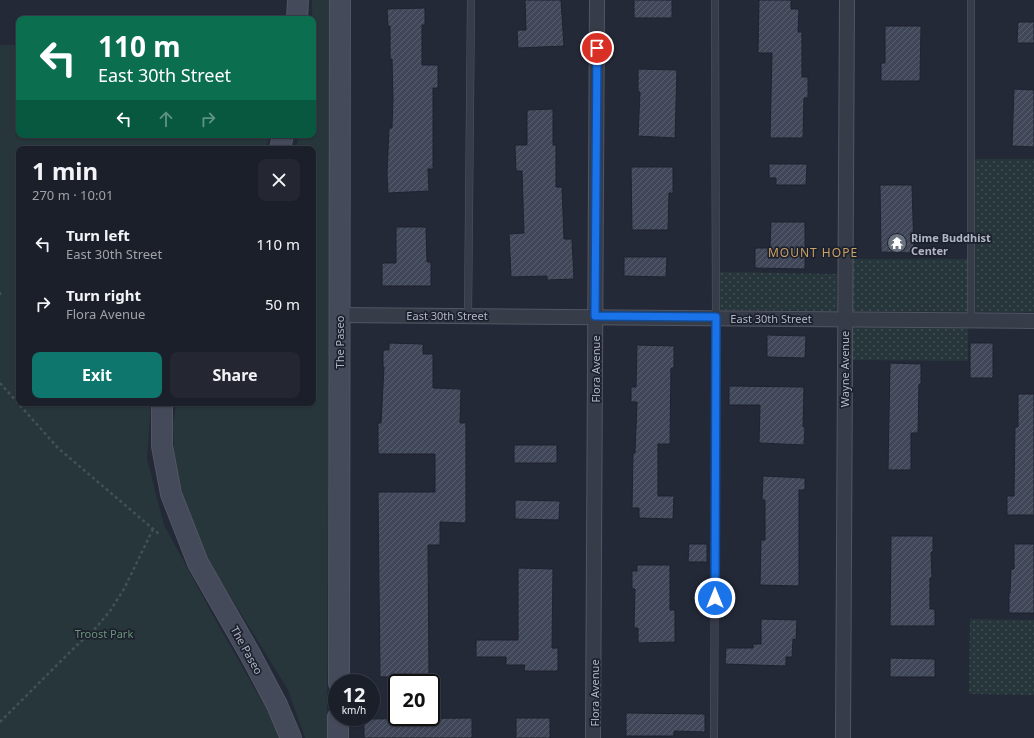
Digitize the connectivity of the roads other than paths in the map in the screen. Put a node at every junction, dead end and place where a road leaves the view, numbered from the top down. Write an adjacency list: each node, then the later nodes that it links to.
1 (298, 0): 8 (main road)
2 (340, 0): 9 (main road, The Paseo)
3 (471, 0): 10 (lane)
4 (597, 0): 11 (street, Flora Avenue)
5 (716, 0): 12 (lane)
6 (847, 0): 13 (street, Wayne Avenue)
7 (971, 0): 14 (lane)
8 (297, 16)
9 (339, 315): 10 (street, East 30th Street); 17 (main road, The Paseo)
10 (468, 316): 11 (street, East 30th Street)
11 (595, 316): 12 (street, East 30th Street); 21 (street, Flora Avenue)
12 (716, 317): 13 (street, East 30th Street); 22 (lane)
13 (845, 318): 14 (street, East 30th Street); 23 (street, Wayne Avenue)
14 (971, 320): 15 (street, East 30th Street)
15 (1034, 321)
16 (162, 406): 19 (main road, The Paseo)
17 (339, 674)
18 (338, 726): 20 (main road)
19 (291, 738)
20 (338, 738)
21 (593, 738)
22 (714, 738)
23 (843, 738)

